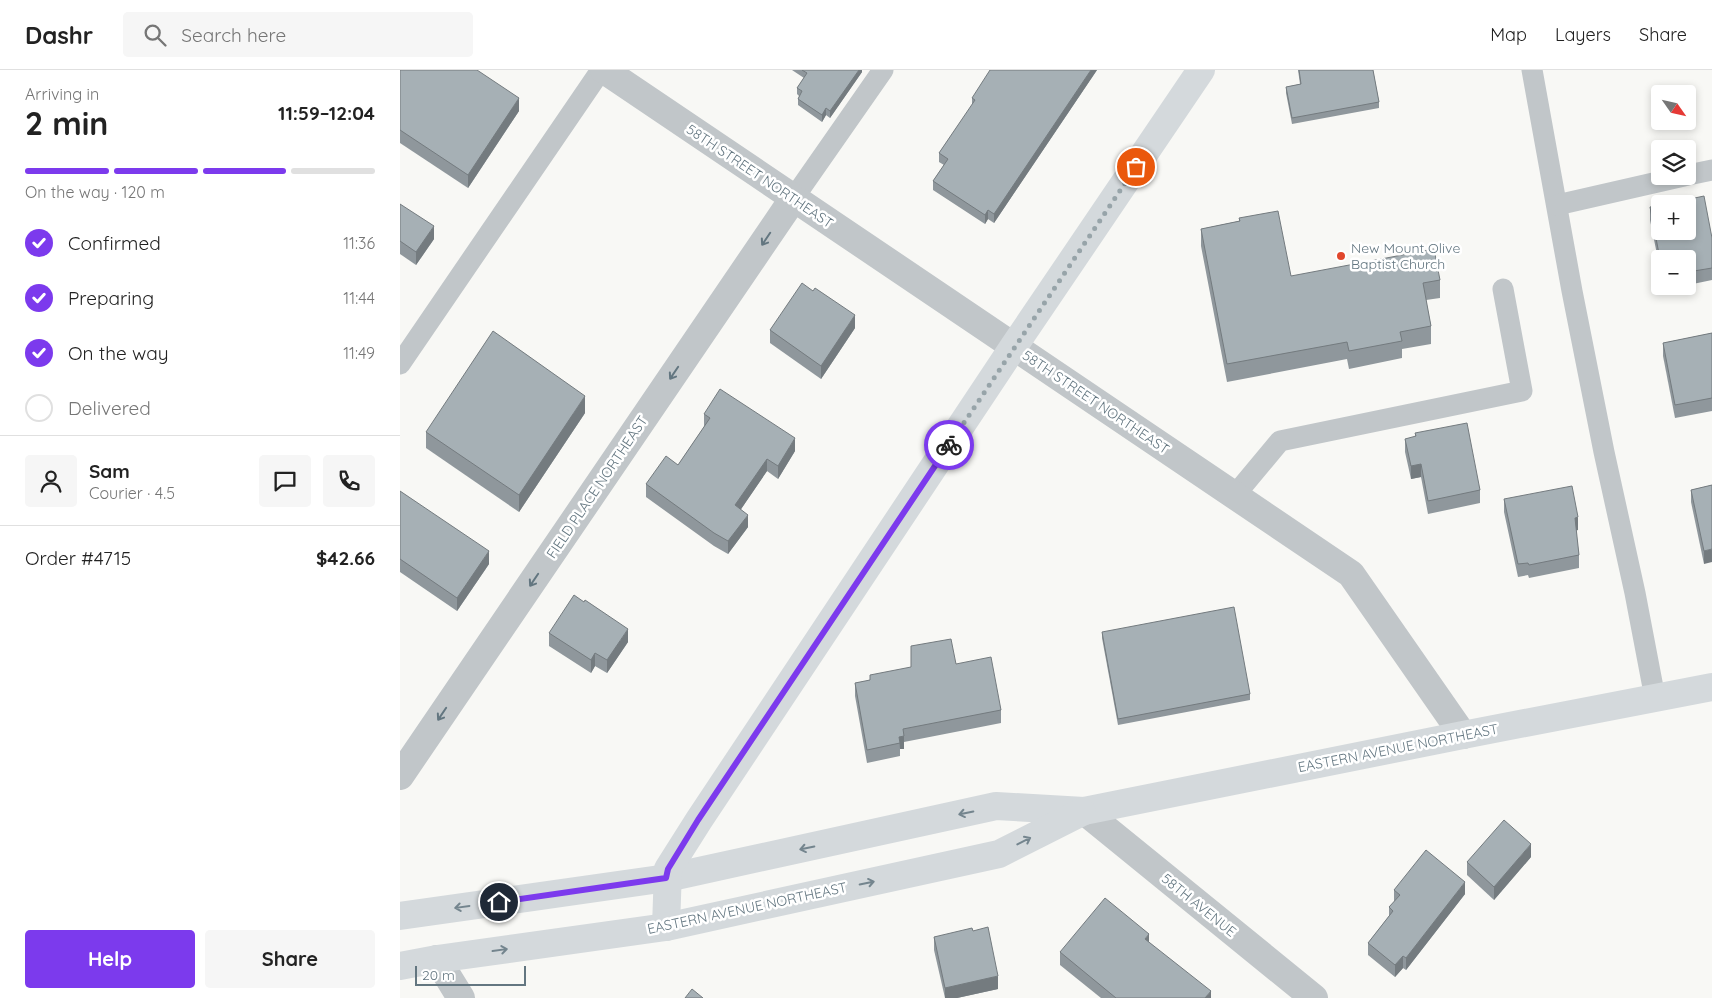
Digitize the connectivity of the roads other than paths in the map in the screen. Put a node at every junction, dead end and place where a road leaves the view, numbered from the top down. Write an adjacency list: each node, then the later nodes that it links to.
1 (602, 70): 8 (street, 58TH STREET NORTHEAST); 12 (lane)
2 (883, 70): 8 (lane)
3 (1201, 70): 11 (main road)
4 (1532, 70): 9 (lane)
5 (1712, 170): 6 (lane)
6 (1696, 174)
7 (1651, 184): 9 (lane)
8 (793, 199): 11 (street, 58TH STREET NORTHEAST); 17 (street, FIELD PLACE NORTHEAST, one-way to 17)
9 (1557, 205): 15 (lane)
10 (1503, 289): 13 (lane)
11 (1014, 346): 13 (street, 58TH STREET NORTHEAST); 19 (main road)
12 (400, 364)
13 (1235, 495): 16 (street, 58TH STREET NORTHEAST)
14 (1712, 687): 15 (main road, EASTERN AVENUE NORTHEAST)
15 (1655, 698): 16 (main road, EASTERN AVENUE NORTHEAST)
16 (1463, 735): 18 (main road, EASTERN AVENUE NORTHEAST)
17 (400, 776)
18 (1084, 811): 19 (main road, EASTERN AVENUE NORTHEAST, one-way to 19); 21 (main road, EASTERN AVENUE NORTHEAST, one-way to 18); 25 (street, 58TH AVENUE)
19 (666, 878): 20 (main road, EASTERN AVENUE NORTHEAST, one-way to 20); 21 (main road)
20 (400, 916)
21 (666, 927): 22 (main road, EASTERN AVENUE NORTHEAST, one-way to 21)
22 (437, 959): 23 (main road, EASTERN AVENUE NORTHEAST); 24 (street)
23 (400, 966)
24 (461, 998)
25 (1314, 998)

